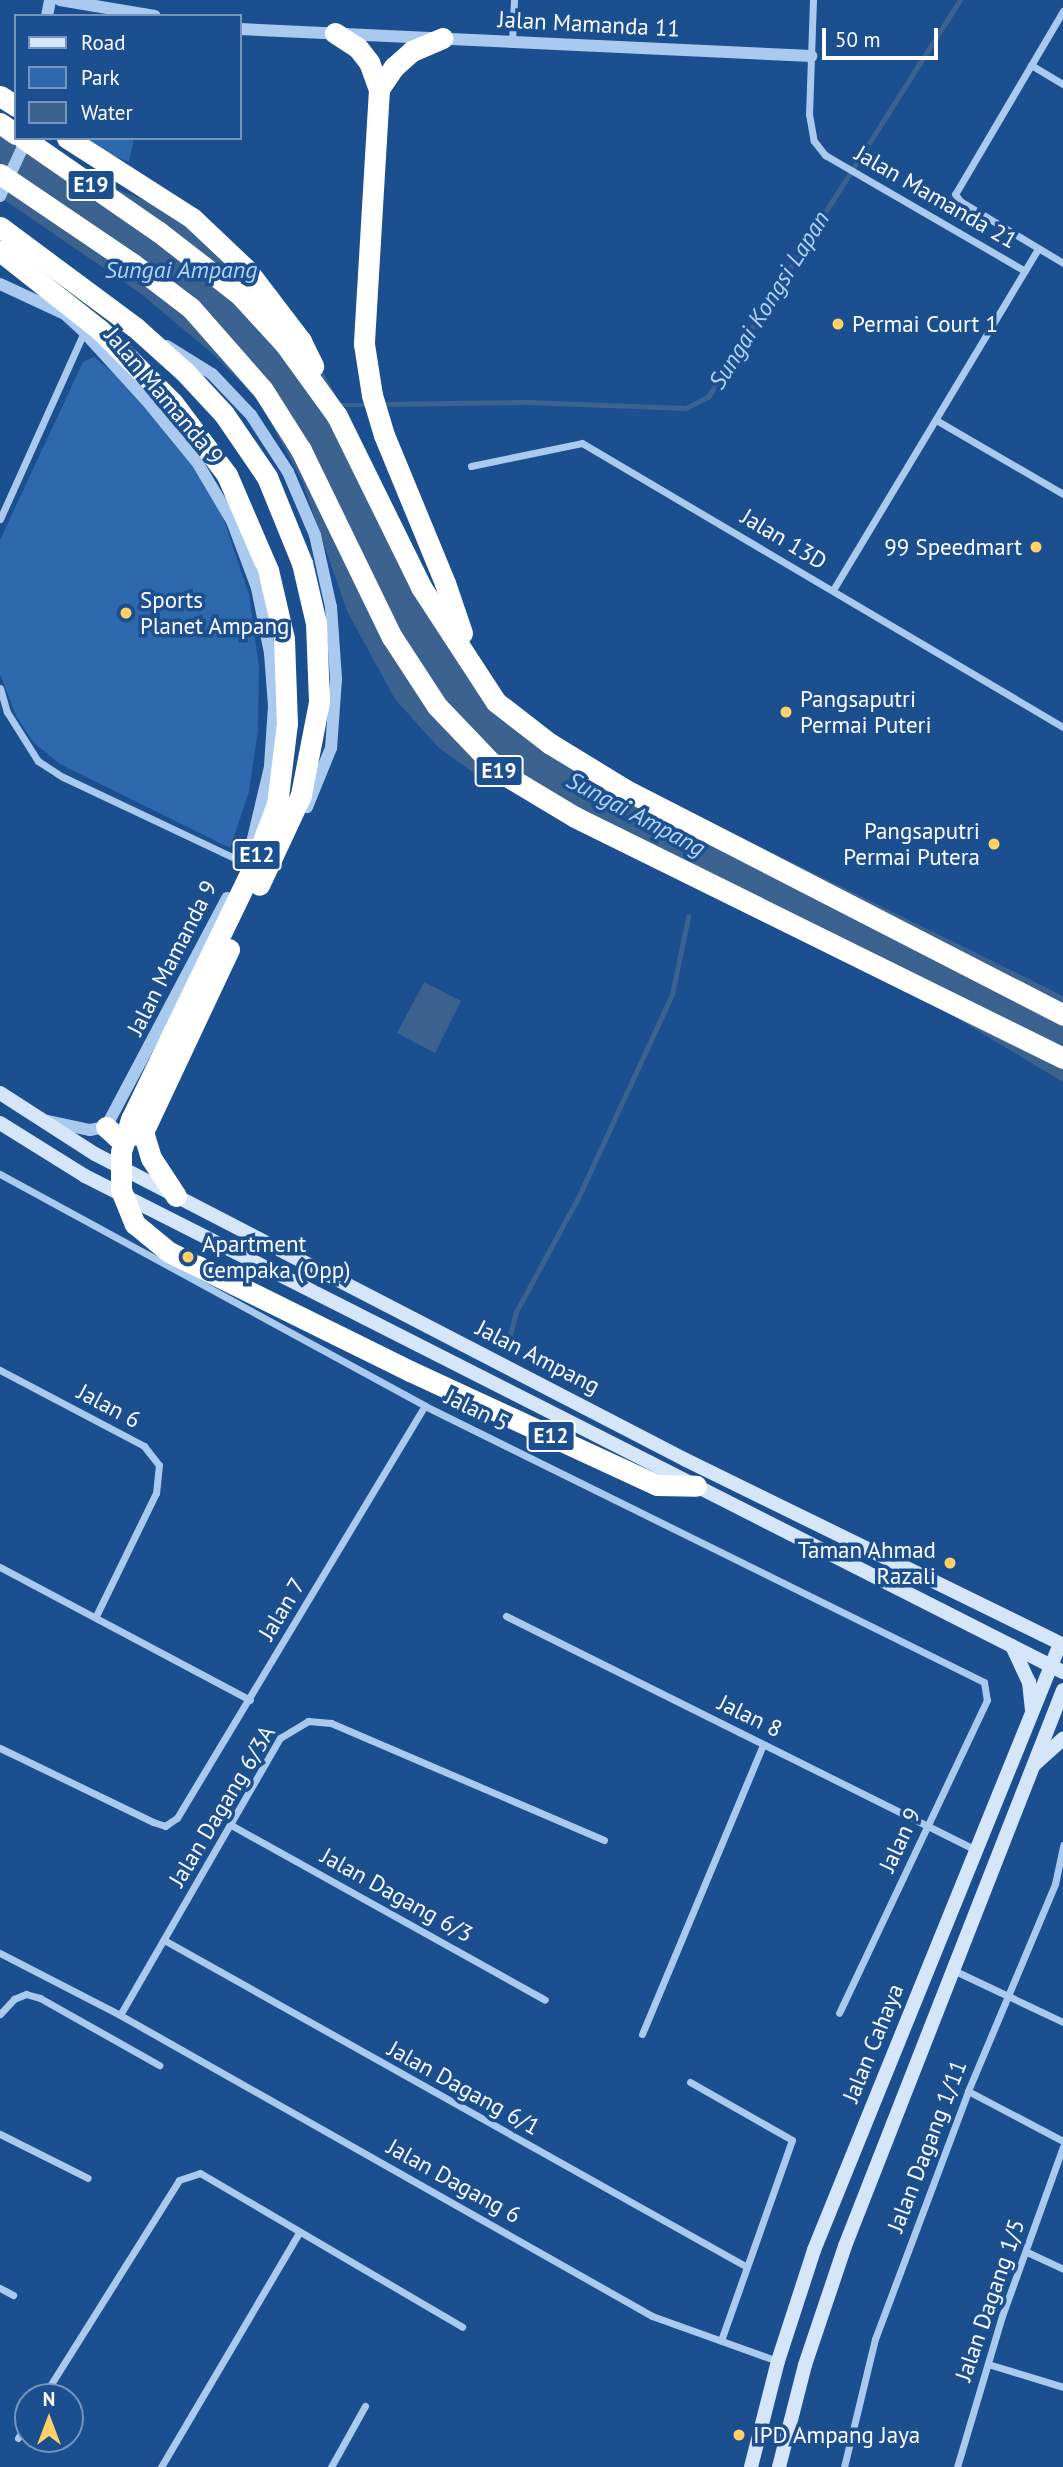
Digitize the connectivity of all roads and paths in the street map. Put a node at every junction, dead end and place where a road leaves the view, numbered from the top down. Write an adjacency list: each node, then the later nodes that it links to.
1 (64, 0): 5 (street)
2 (514, 0): 9 (street)
3 (813, 0): 10 (street, Jalan Mamanda 21)
4 (1063, 11): 11 (street)
5 (144, 14)
6 (242, 29): 7 (street, Jalan Mamanda 11)
7 (335, 33): 8 (street, Jalan Mamanda 11); 13 (highway)
8 (442, 38): 9 (street, Jalan Mamanda 11); 13 (highway)
9 (512, 42): 10 (street, Jalan Mamanda 11)
10 (811, 56): 26 (street, Jalan Mamanda 21)
11 (1031, 65): 12 (street); 21 (street)
12 (1063, 84)
13 (379, 89): 38 (highway)
14 (24, 140): 18 (street)
15 (28, 140): 32 (highway, E19)
16 (70, 140): 32 (highway)
17 (0, 174): 44 (highway, E19)
18 (0, 196)
19 (0, 227): 42 (highway, E12)
20 (0, 238): 25 (street)
21 (1038, 249): 24 (street); 26 (street)
22 (0, 251): 55 (highway, E12)
23 (0, 262): 25 (street)
24 (1063, 263)
25 (21, 271): 28 (street)
26 (1025, 271): 33 (street, Jalan Mamanda 21)
27 (0, 284): 29 (street, Jalan Mamanda 9)
28 (73, 292): 29 (street); 30 (street)
29 (84, 332): 31 (street, Jalan Mamanda 9); 36 (street)
30 (192, 360): 31 (street); 42 (street)
31 (148, 401): 41 (street, Jalan Mamanda 9)
32 (337, 416): 38 (highway, E19)
33 (936, 419): 35 (street); 37 (street, Jalan Mamanda 21)
34 (471, 466): 37 (street, Jalan 13D)
35 (1063, 494)
36 (0, 519)
37 (833, 590): 40 (street, Jalan 13D)
38 (471, 661): 43 (highway, E19)
39 (0, 688): 41 (street)
40 (1063, 727)
41 (245, 863): 48 (street, Jalan Mamanda 9)
42 (258, 888): 49 (highway, E12)
43 (1063, 1015)
44 (1063, 1058)
45 (0, 1093): 46 (main road, Jalan Ampang)
46 (41, 1119): 48 (street); 51 (main road, Jalan Ampang)
47 (0, 1123): 55 (main road, Jalan Ampang)
48 (106, 1127): 49 (highway)
49 (143, 1132): 51 (highway)
50 (0, 1174): 53 (street, Jalan 5)
51 (176, 1196): 54 (main road, Jalan Ampang)
52 (0, 1370): 57 (street, Jalan 6)
53 (425, 1406): 62 (street, Jalan 5); 64 (street, Jalan 7)
54 (686, 1460): 55 (street); 59 (main road, Jalan Ampang)
55 (687, 1481): 60 (main road, Jalan Ampang)
56 (0, 1567): 57 (street)
57 (96, 1616): 64 (street)
58 (506, 1616): 67 (street, Jalan 8)
59 (1061, 1645): 61 (main road, Jalan Cahaya)
60 (1012, 1646): 61 (main road, Jalan Ampang); 65 (main road)
61 (1057, 1669): 65 (main road, Jalan Cahaya)
62 (984, 1682): 71 (street, Jalan 9)
63 (1063, 1690): 69 (main road, Jalan Cahaya)
64 (250, 1700): 68 (street, Jalan 7)
65 (1032, 1710): 74 (main road, Jalan Cahaya)
66 (1063, 1739): 69 (main road)
67 (763, 1745): 71 (street, Jalan 8); 86 (street)
68 (0, 1748)
69 (1033, 1766): 79 (main road, Jalan Cahaya)
70 (231, 1825): 72 (street, Jalan Dagang 6/3A); 77 (street, Jalan Dagang 6/3A); 81 (street, Jalan Dagang 6/3)
71 (928, 1826): 74 (street, Jalan 8); 82 (street, Jalan 9)
72 (604, 1840)
73 (1063, 1845): 75 (street, Jalan Dagang 1/11)
74 (976, 1850): 102 (main road, Jalan Cahaya)
75 (1055, 1884): 76 (street); 80 (street, Jalan Dagang 1/11)
76 (1063, 1888)
77 (164, 1940): 84 (street, Jalan Dagang 6/3A); 96 (street, Jalan Dagang 6/1)
78 (0, 1953): 84 (street, Jalan Dagang 6)
79 (953, 1969): 80 (street); 110 (main road, Jalan Cahaya)
80 (1008, 1994): 85 (street); 89 (street, Jalan Dagang 1/11)
81 (545, 2000)
82 (839, 2013)
83 (0, 2014): 87 (street)
84 (120, 2015): 101 (street, Jalan Dagang 6)
85 (1063, 2022)
86 (642, 2034)
87 (159, 2065)
88 (690, 2082): 96 (street)
89 (968, 2091): 91 (street); 111 (street, Jalan Dagang 1/11)
90 (0, 2134): 93 (street)
91 (1063, 2141)
92 (1063, 2147): 95 (street, Jalan Dagang 1/5)
93 (88, 2178)
94 (299, 2233): 100 (street); 104 (street); 107 (street)
95 (1027, 2252): 97 (street); 103 (street, Jalan Dagang 1/5)
96 (747, 2267): 101 (street)
97 (1063, 2269)
98 (0, 2288): 99 (street)
99 (13, 2295)
100 (462, 2327)
101 (721, 2341): 102 (street, Jalan Dagang 6)
102 (778, 2361): 109 (main road, Jalan Cahaya)
103 (988, 2364): 105 (street); 112 (street, Jalan Dagang 1/5)
104 (52, 2383)
105 (1063, 2387)
106 (365, 2406): 108 (street)
107 (161, 2467)
108 (331, 2467)
109 (751, 2467)
110 (779, 2467)
111 (844, 2467)
112 (957, 2467)

